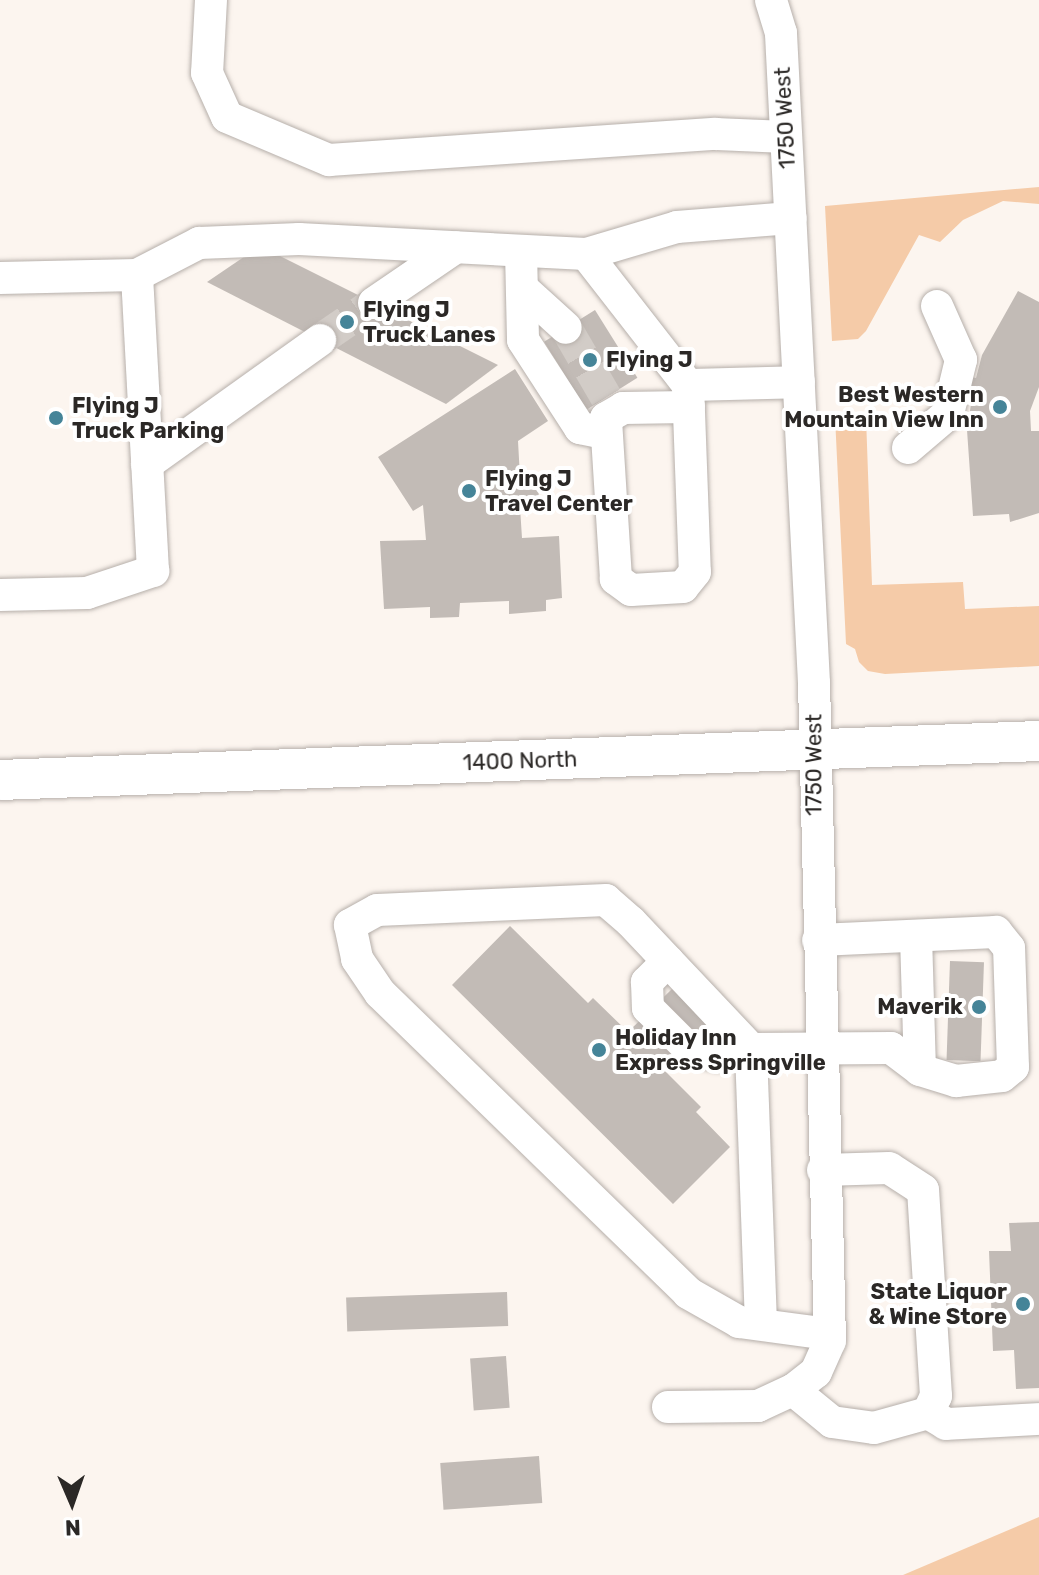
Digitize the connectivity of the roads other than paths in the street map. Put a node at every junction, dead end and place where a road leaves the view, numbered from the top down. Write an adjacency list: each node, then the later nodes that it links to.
1 (211, 0): 3 (street)
2 (771, 0): 3 (street, 1750 West)
3 (786, 137): 4 (street, 1750 West)
4 (791, 218): 7 (street); 15 (street, 1750 West)
5 (456, 247): 6 (street); 8 (street); 11 (street)
6 (521, 251): 7 (street); 10 (street)
7 (586, 254): 16 (street)
8 (137, 275): 9 (street); 19 (street)
9 (0, 278)
10 (522, 288): 13 (street); 17 (street)
11 (374, 303)
12 (937, 306): 18 (street)
13 (566, 328)
14 (320, 340): 19 (street)
15 (799, 382): 16 (street); 22 (street, 1750 West)
16 (688, 396): 17 (street); 17 (street)
17 (608, 414)
18 (908, 448)
19 (147, 464): 20 (street)
20 (0, 595)
21 (1039, 741): 22 (main road, 1400 North)
22 (816, 751): 23 (main road, 1400 North); 25 (street, 1750 West)
23 (0, 780)
24 (916, 936): 25 (street); 29 (street); 29 (street)
25 (818, 940): 28 (street, 1750 West)
26 (668, 961): 27 (street); 27 (street); 31 (street)
27 (746, 1044): 28 (street); 31 (street)
28 (820, 1045): 29 (street); 30 (street, 1750 West)
29 (920, 1070)
30 (823, 1170): 32 (street, 1750 West); 35 (street)
31 (761, 1324): 32 (street)
32 (829, 1334): 33 (street, 1750 West)
33 (793, 1390): 34 (street, 1750 West); 35 (street)
34 (668, 1407)
35 (928, 1413): 36 (street)
36 (1039, 1419)

